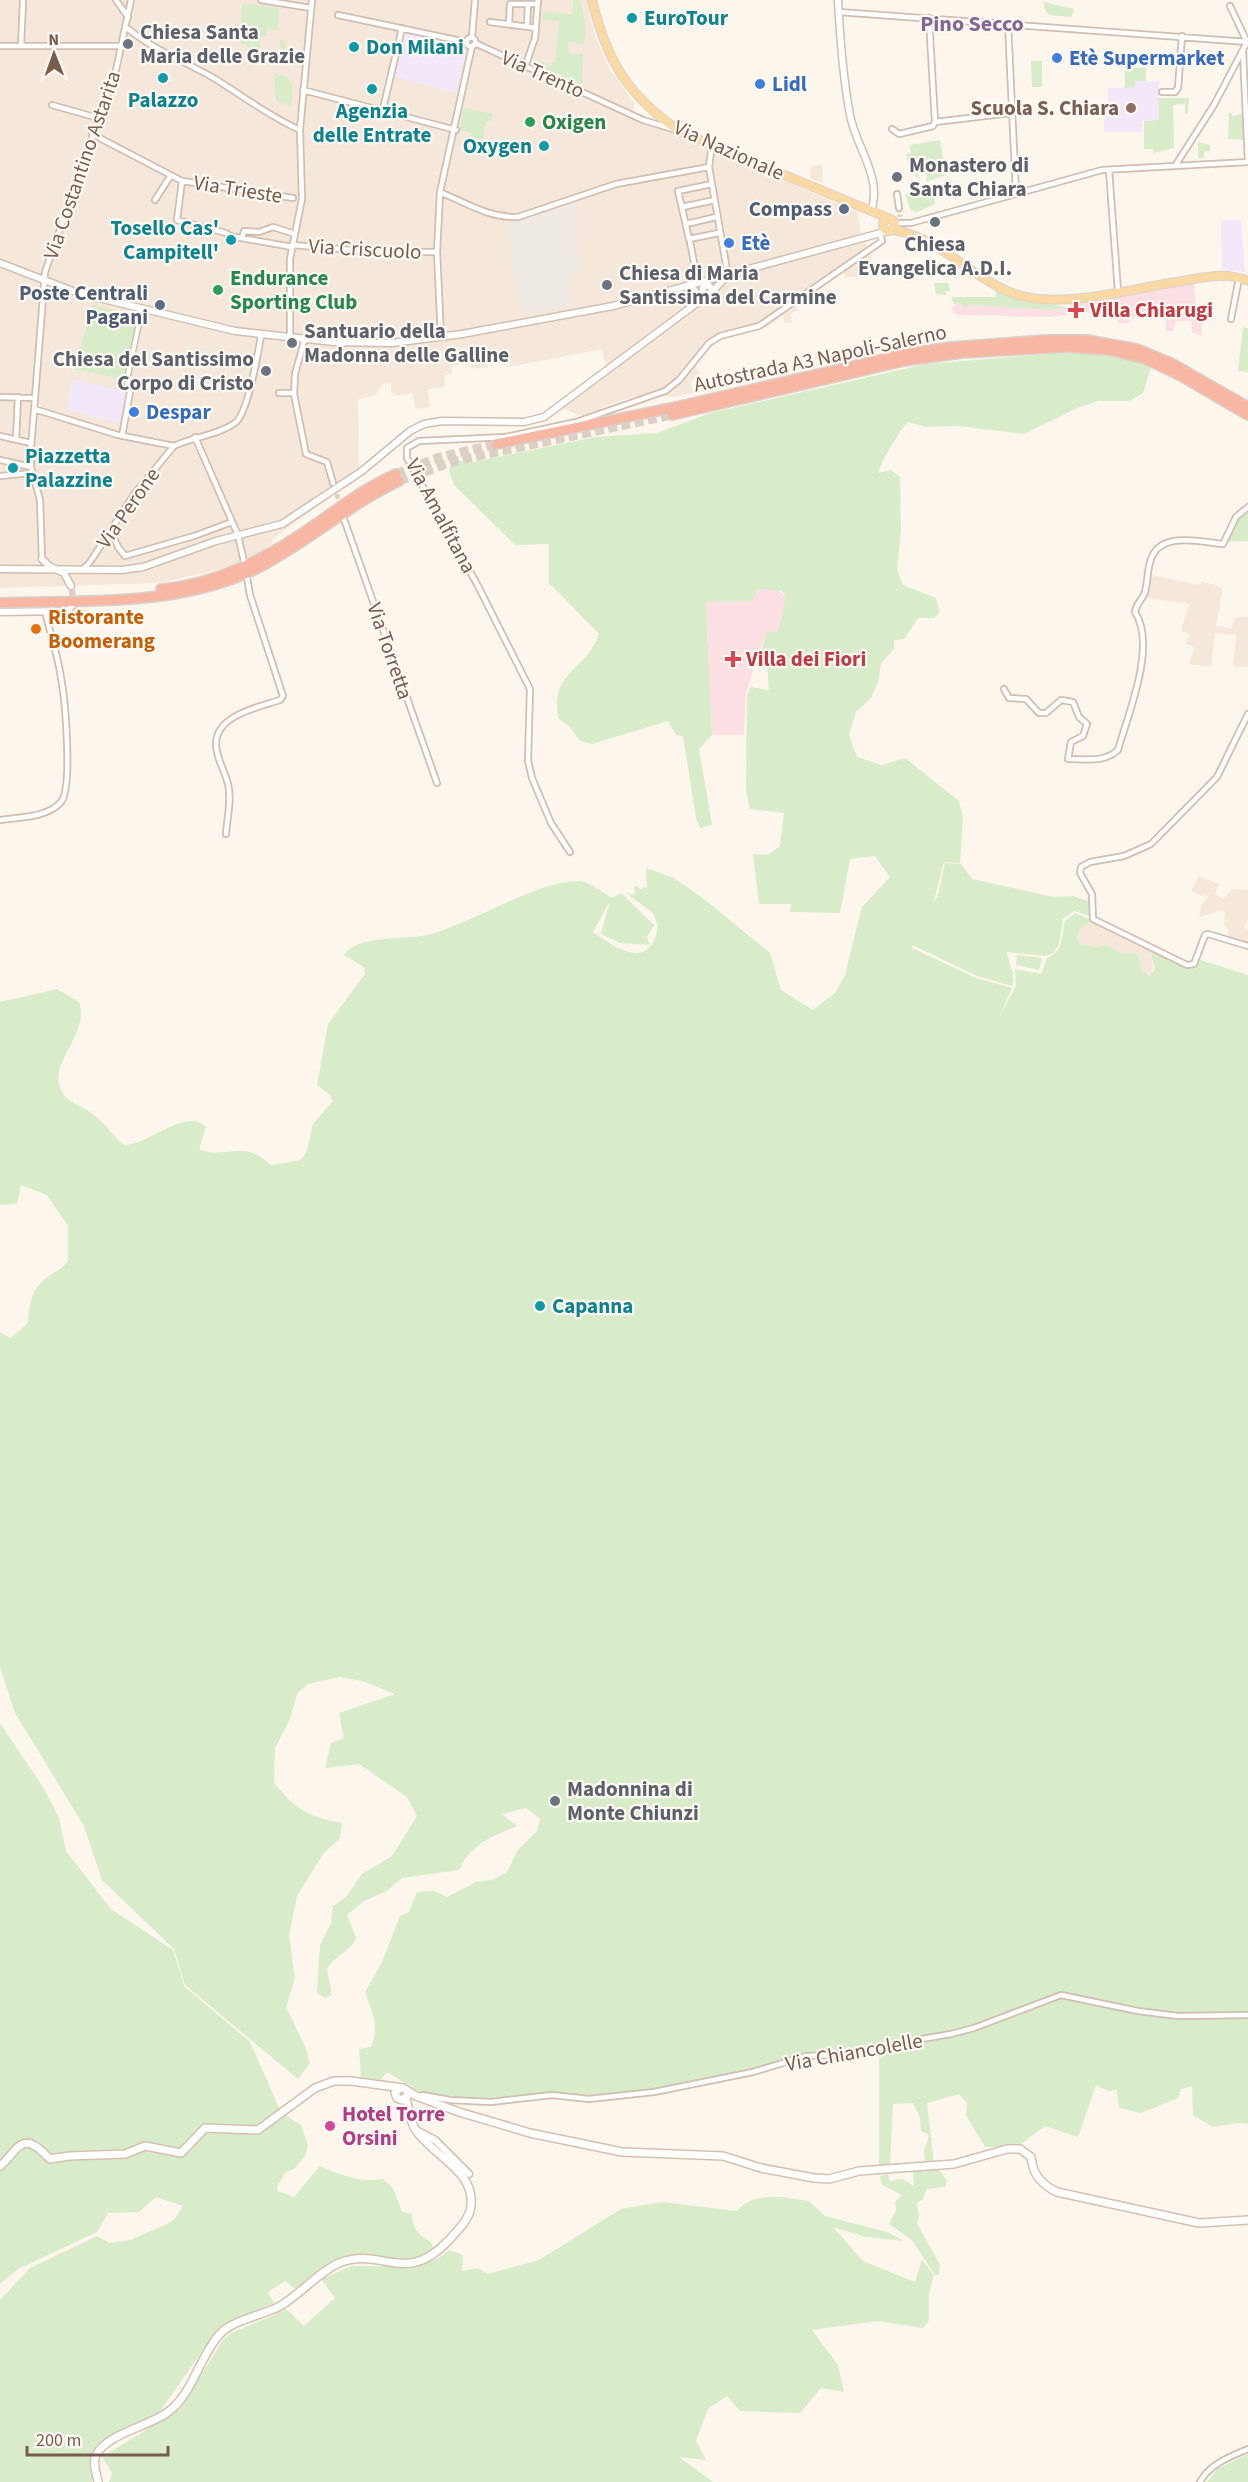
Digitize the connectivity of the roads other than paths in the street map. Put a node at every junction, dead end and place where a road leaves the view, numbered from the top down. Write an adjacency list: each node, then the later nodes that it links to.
1 (23, 0): 31 (street)
2 (116, 0): 16 (street)
3 (131, 0): 16 (street, Via Costantino Astarita)
4 (261, 0): 12 (street)
5 (312, 0): 12 (street)
6 (475, 0): 26 (street)
7 (592, 0): 40 (main road, Via Nazionale)
8 (838, 1): 13 (street); 14 (street)
9 (538, 2): 10 (street); 24 (street)
10 (528, 5): 19 (street); 21 (street)
11 (1230, 6): 28 (street)
12 (311, 8): 35 (street)
13 (839, 12): 14 (street); 65 (street)
14 (856, 14): 17 (street)
15 (338, 15): 23 (street)
16 (128, 17): 22 (street, Via Costantino Astarita)
17 (929, 18): 20 (street); 43 (street)
18 (490, 22): 19 (street)
19 (509, 23): 21 (street)
20 (1008, 24): 25 (street); 39 (street)
21 (527, 26): 24 (street)
22 (127, 28): 32 (street, Via Costantino Astarita); 45 (street)
23 (402, 28): 27 (street); 38 (street)
24 (536, 28): 34 (street)
25 (1182, 36): 28 (street); 36 (street)
26 (472, 37): 27 (street); 29 (street)
27 (466, 42): 29 (street, Via Trento)
28 (1248, 42): 33 (street)
29 (474, 45): 34 (street, Via Trento); 46 (street)
30 (0, 46): 31 (street)
31 (21, 46): 32 (street)
32 (123, 46): 41 (street, Via Costantino Astarita)
33 (1243, 49): 50 (street); 51 (street)
34 (525, 67): 42 (street, Via Trento)
35 (303, 90): 38 (street); 45 (street)
36 (1162, 92)
37 (52, 105): 41 (street)
38 (383, 109): 46 (street)
39 (1011, 113): 43 (street); 58 (street)
40 (656, 114): 42 (street); 47 (main road, Via Nazionale)
41 (98, 118): 48 (street, Via Costantino Astarita)
42 (643, 120): 47 (street, Via Trento)
43 (934, 122): 44 (street)
44 (892, 129)
45 (300, 130): 71 (street)
46 (456, 130): 57 (street)
47 (681, 132): 49 (main road, Via Nazionale)
48 (92, 134): 54 (street, Via Trieste); 78 (street, Via Costantino Astarita)
49 (712, 144): 52 (street); 65 (main road, Via Nazionale)
50 (1248, 162): 51 (street)
51 (1175, 166): 53 (street)
52 (709, 167): 56 (street); 57 (street)
53 (1109, 170): 58 (street); 82 (street)
54 (171, 175): 55 (street, Via Trieste); 61 (street)
55 (182, 181): 60 (street, Via Trieste); 67 (street, Via Trieste)
56 (712, 184): 62 (street); 63 (street)
57 (440, 192): 75 (street)
58 (1016, 193): 69 (street)
59 (897, 194): 64 (street)
60 (293, 198)
61 (155, 200)
62 (714, 200): 63 (street); 66 (street)
63 (682, 207): 68 (street)
64 (899, 208)
65 (875, 213): 69 (main road, Via Nazionale)
66 (716, 218): 68 (street); 70 (street)
67 (177, 220): 72 (street, Via Criscuolo)
68 (686, 224): 73 (street)
69 (894, 227): 77 (street); 82 (main road); 138 (street, Via Amalfitana)
70 (719, 233): 73 (street); 77 (street)
71 (295, 234): 72 (street); 74 (street)
72 (243, 238): 74 (street, Via Criscuolo)
73 (689, 240): 81 (street)
74 (292, 246): 75 (street, Via Criscuolo); 88 (street)
75 (437, 252): 89 (street)
76 (0, 263): 78 (street)
77 (728, 276): 81 (street); 83 (street)
78 (45, 279): 84 (street); 97 (street, Via Costantino Astarita)
79 (1244, 279): 82 (main road); 86 (street)
80 (691, 286): 81 (street); 81 (street); 89 (street)
81 (703, 287): 83 (street); 85 (street)
82 (1118, 291)
83 (710, 293): 85 (street)
84 (142, 309): 87 (street); 91 (street)
85 (685, 312): 118 (street)
86 (1231, 319)
87 (261, 336): 88 (street); 104 (street)
88 (290, 336): 90 (street)
89 (441, 337): 90 (street)
90 (305, 338): 94 (street)
91 (128, 375)
92 (127, 382): 102 (street)
93 (279, 393): 94 (street)
94 (294, 393): 113 (street)
95 (0, 397): 96 (street)
96 (18, 397): 97 (street); 105 (street)
97 (35, 398): 99 (street, Via Costantino Astarita)
98 (1248, 407): 107 (highway, Autostrada A3 Napoli-Salerno)
99 (34, 409): 102 (street); 106 (street, Via Costantino Astarita)
100 (672, 415): 101 (highway, Autostrada A3 Napoli-Salerno)
101 (1248, 415)
102 (118, 434): 108 (street)
103 (0, 436): 105 (street)
104 (195, 437): 108 (street); 116 (street)
105 (16, 440): 106 (street)
106 (31, 443): 110 (street, Via Costantino Astarita)
107 (496, 444)
108 (174, 446): 117 (street, Via Perone)
109 (0, 460): 110 (street)
110 (31, 467): 111 (street, Via Costantino Astarita)
111 (32, 474): 112 (street); 119 (street, Via Costantino Astarita)
112 (0, 476)
113 (333, 483)
114 (1248, 507): 133 (street)
115 (344, 519): 135 (street, Via Torretta)
116 (232, 522): 117 (street); 118 (street)
117 (111, 530): 126 (street, Via Perone)
118 (238, 535): 120 (street); 126 (street)
119 (42, 559): 122 (street); 123 (street); 124 (street)
120 (244, 562)
121 (0, 569): 122 (street)
122 (30, 570): 123 (street)
123 (42, 570): 124 (street)
124 (57, 570): 125 (street); 125 (street)
125 (70, 570): 126 (street)
126 (82, 570)
127 (247, 577): 137 (street)
128 (0, 597): 129 (highway)
129 (0, 603)
130 (73, 604): 131 (street)
131 (45, 611): 132 (street); 136 (street)
132 (0, 612)
133 (1005, 689)
134 (1248, 714): 139 (street)
135 (436, 783)
136 (0, 820)
137 (226, 834)
138 (570, 852)
139 (1248, 946)
140 (1248, 2015): 142 (street, Via Chiancolelle)
141 (402, 2095): 142 (main road); 143 (main road); 144 (main road)
142 (418, 2096): 146 (main road)
143 (416, 2130): 145 (street); 148 (main road)
144 (0, 2166)
145 (469, 2174)
146 (1248, 2220)
147 (1248, 2449): 149 (street)
148 (98, 2482)
149 (1200, 2482)

